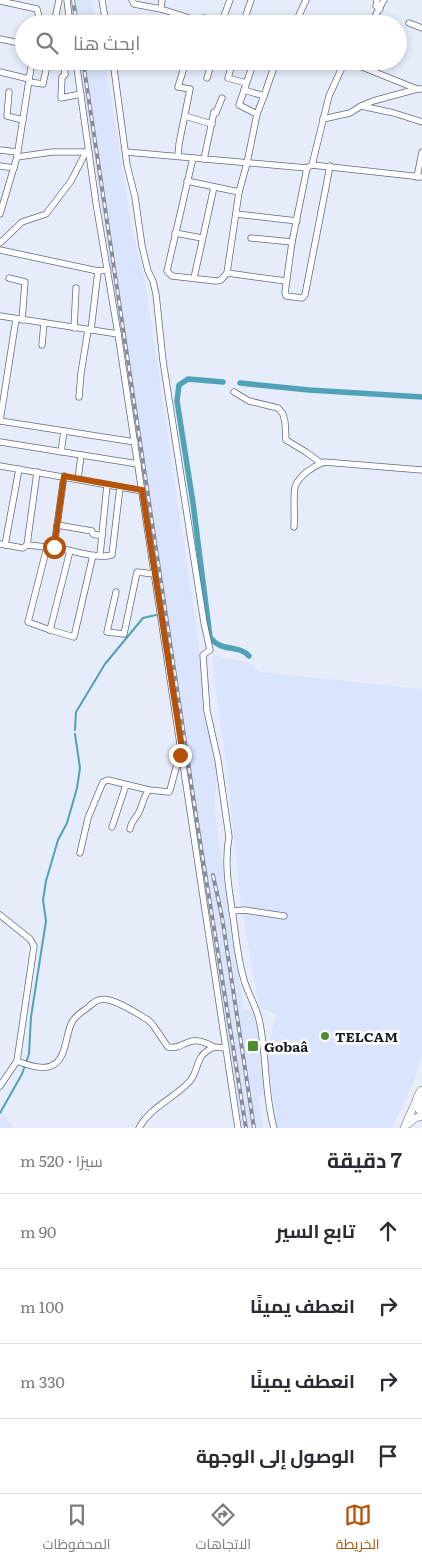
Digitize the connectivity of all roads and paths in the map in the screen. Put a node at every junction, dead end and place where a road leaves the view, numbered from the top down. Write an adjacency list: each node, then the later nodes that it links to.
1 (64, 0): 14 (street); 15 (street)
2 (102, 0): 16 (street)
3 (132, 0): 11 (street)
4 (162, 0): 11 (street)
5 (230, 0): 18 (street)
6 (252, 0): 19 (street)
7 (305, 0): 20 (street)
8 (377, 0): 12 (street)
9 (384, 0): 12 (street)
10 (0, 1): 13 (street)
11 (160, 9): 17 (street)
12 (380, 9): 21 (street)
13 (38, 15)
14 (58, 15)
15 (68, 15)
16 (104, 15)
17 (179, 15)
18 (225, 15)
19 (246, 15)
20 (299, 15)
21 (376, 15)
22 (409, 23): 23 (street)
23 (422, 28)
24 (0, 39): 25 (street)
25 (15, 42)
26 (31, 70): 40 (street)
27 (46, 70): 40 (street)
28 (65, 70): 45 (street)
29 (77, 70): 45 (street)
30 (113, 70): 57 (street)
31 (183, 70): 50 (street)
32 (209, 70): 39 (street)
33 (230, 70): 41 (street)
34 (251, 70): 41 (street)
35 (273, 70): 46 (street)
36 (341, 70): 51 (street)
37 (370, 70): 42 (street)
38 (0, 72): 40 (street)
39 (207, 78)
40 (29, 80): 52 (street)
41 (246, 82): 43 (street)
42 (420, 89): 48 (street)
43 (244, 90): 46 (street); 49 (street)
44 (9, 92): 52 (street)
45 (81, 94): 56 (street)
46 (264, 96): 49 (street)
47 (222, 98): 54 (street)
48 (361, 106): 51 (street); 53 (street)
49 (257, 114): 63 (street)
50 (185, 116): 54 (street); 60 (street)
51 (323, 119): 65 (street)
52 (23, 120): 59 (street)
53 (422, 122)
54 (212, 124): 62 (street)
55 (0, 150): 59 (street)
56 (88, 152): 59 (street); 80 (street); 82 (street)
57 (126, 152): 60 (street); 137 (street)
58 (422, 152): 68 (street)
59 (17, 154): 67 (street)
60 (178, 156): 61 (street)
61 (193, 158): 62 (street); 69 (street)
62 (204, 159): 63 (street)
63 (247, 163): 65 (street); 71 (street)
64 (0, 166): 67 (street)
65 (310, 166): 66 (street); 75 (street)
66 (330, 166): 68 (street); 87 (street)
67 (14, 168): 72 (street)
68 (419, 177)
69 (187, 182): 70 (street); 76 (street)
70 (214, 188): 71 (street); 77 (street)
71 (239, 192): 74 (street)
72 (2, 194): 73 (street)
73 (0, 214)
74 (236, 214): 75 (street); 84 (street)
75 (296, 221): 79 (street)
76 (175, 233): 77 (street); 86 (street)
77 (202, 238): 86 (street)
78 (251, 238): 79 (street)
79 (292, 242): 87 (street)
80 (0, 244)
81 (0, 250): 83 (street)
82 (108, 270): 83 (street); 94 (street)
83 (98, 271): 93 (street)
84 (227, 273): 86 (street); 87 (street)
85 (9, 278): 90 (street)
86 (194, 278)
87 (286, 281)
88 (76, 288): 92 (street)
89 (0, 316): 90 (street)
90 (19, 319): 91 (street); 97 (street)
91 (44, 323): 92 (street); 95 (street)
92 (74, 328): 93 (street)
93 (90, 330): 94 (street); 99 (street)
94 (118, 334): 104 (street)
95 (42, 345)
96 (0, 373): 97 (street)
97 (8, 374): 100 (street)
98 (234, 392): 107 (street)
99 (79, 397)
100 (2, 402): 101 (street)
101 (0, 421): 102 (street)
102 (64, 431): 104 (street); 105 (street)
103 (0, 442): 105 (street)
104 (135, 442): 108 (street)
105 (61, 452): 106 (street)
106 (81, 455): 108 (street); 114 (street)
107 (321, 463): 111 (street); 119 (street)
108 (138, 464): 117 (street)
109 (0, 466): 110 (street)
110 (19, 469): 112 (street); 121 (street)
111 (422, 470)
112 (37, 472): 113 (street); 122 (street)
113 (64, 476): 114 (street); 118 (street)
114 (78, 479): 115 (street)
115 (107, 485): 116 (street); 120 (street)
116 (120, 487): 117 (street); 127 (street)
117 (142, 490): 128 (street)
118 (57, 525): 120 (street); 124 (street)
119 (294, 527)
120 (102, 536): 127 (street)
121 (2, 544): 122 (street)
122 (26, 545): 123 (street)
123 (47, 546): 124 (street); 130 (street)
124 (54, 547): 125 (street)
125 (70, 551): 126 (street); 130 (street)
126 (93, 555): 127 (street); 130 (street)
127 (100, 555)
128 (154, 574): 129 (street); 131 (street)
129 (116, 592)
130 (50, 630)
131 (182, 749): 133 (street); 141 (street)
132 (126, 785): 133 (street); 134 (street); 136 (street)
133 (149, 790): 135 (street)
134 (112, 827)
135 (130, 828)
136 (80, 853)
137 (232, 911): 139 (street); 148 (street)
138 (0, 916): 142 (street)
139 (284, 916)
140 (214, 1047): 141 (street); 142 (street); 146 (street)
141 (226, 1048): 147 (street)
142 (17, 1061): 143 (street)
143 (0, 1086)
144 (420, 1095): 145 (main road); 149 (street)
145 (422, 1114): 149 (street)
146 (139, 1128)
147 (238, 1128)
148 (274, 1128)
149 (404, 1128)

